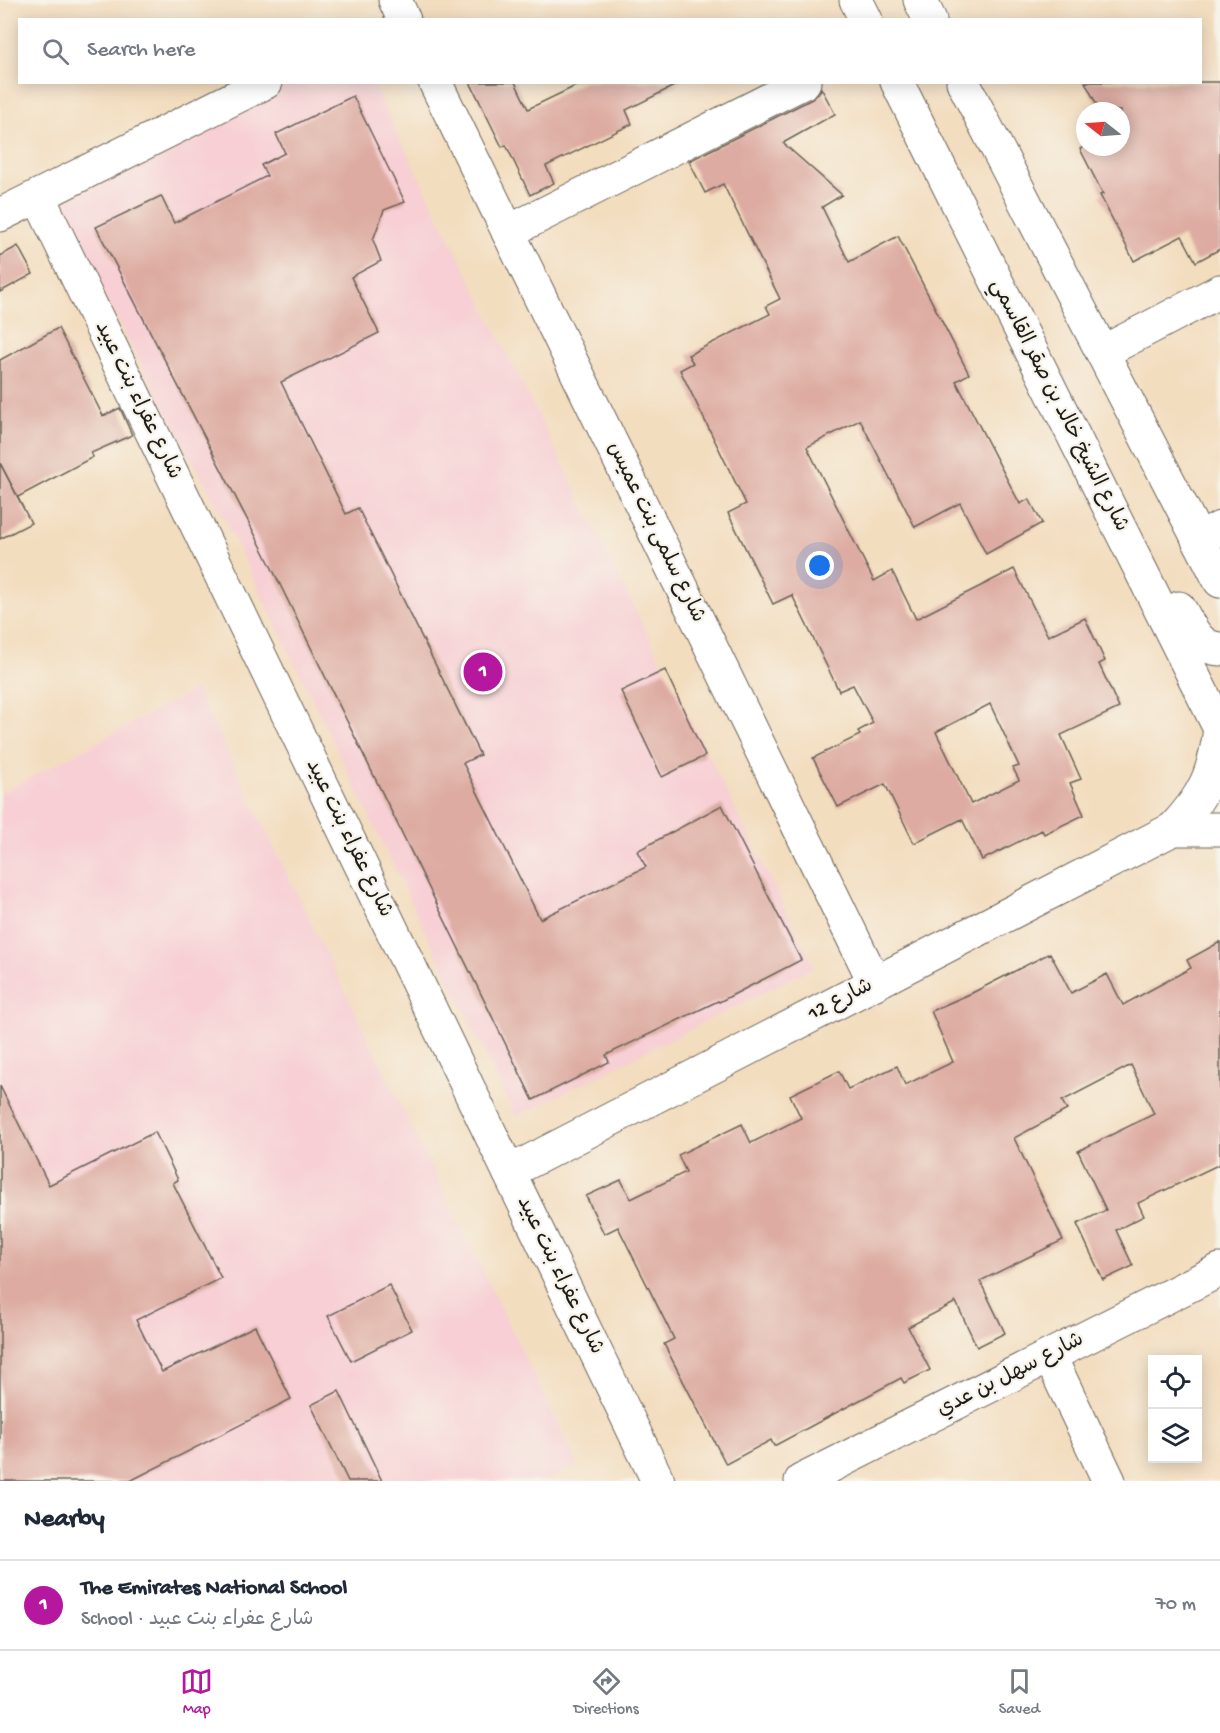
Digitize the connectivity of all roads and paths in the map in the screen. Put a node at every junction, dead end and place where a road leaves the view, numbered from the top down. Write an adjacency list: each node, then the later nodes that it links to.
1 (856, 0): 3 (street)
2 (920, 0): 4 (street)
3 (865, 18)
4 (929, 18)
5 (262, 84): 10 (street)
6 (436, 84): 12 (street, شارع سلمى بنت عميس)
7 (800, 84): 12 (street)
8 (898, 84): 16 (street, شارع الشيخ خالد بن صقر القاسمي)
9 (964, 84): 14 (street)
10 (38, 196): 11 (street); 23 (street, شارع عفراء بنت عبيد)
11 (0, 215)
12 (508, 232): 22 (street, شارع سلمى بنت عميس)
13 (1220, 291): 14 (street)
14 (1102, 352): 15 (street)
15 (1209, 534): 17 (street)
16 (1133, 555): 18 (street); 19 (street, شارع الشيخ خالد بن صقر القاسمي)
17 (1220, 581)
18 (1220, 649)
19 (1220, 729): 20 (street, شارع 12)
20 (1173, 829): 21 (street, شارع 12); 22 (street, شارع 12)
21 (1220, 829)
22 (875, 982): 23 (street, شارع 12)
23 (509, 1172): 26 (street, شارع عفراء بنت عبيد)
24 (1220, 1270): 25 (street, شارع سهل بن عدي)
25 (1050, 1357): 27 (street, شارع سهل بن عدي); 28 (street)
26 (658, 1481)
27 (801, 1481)
28 (1109, 1481)

